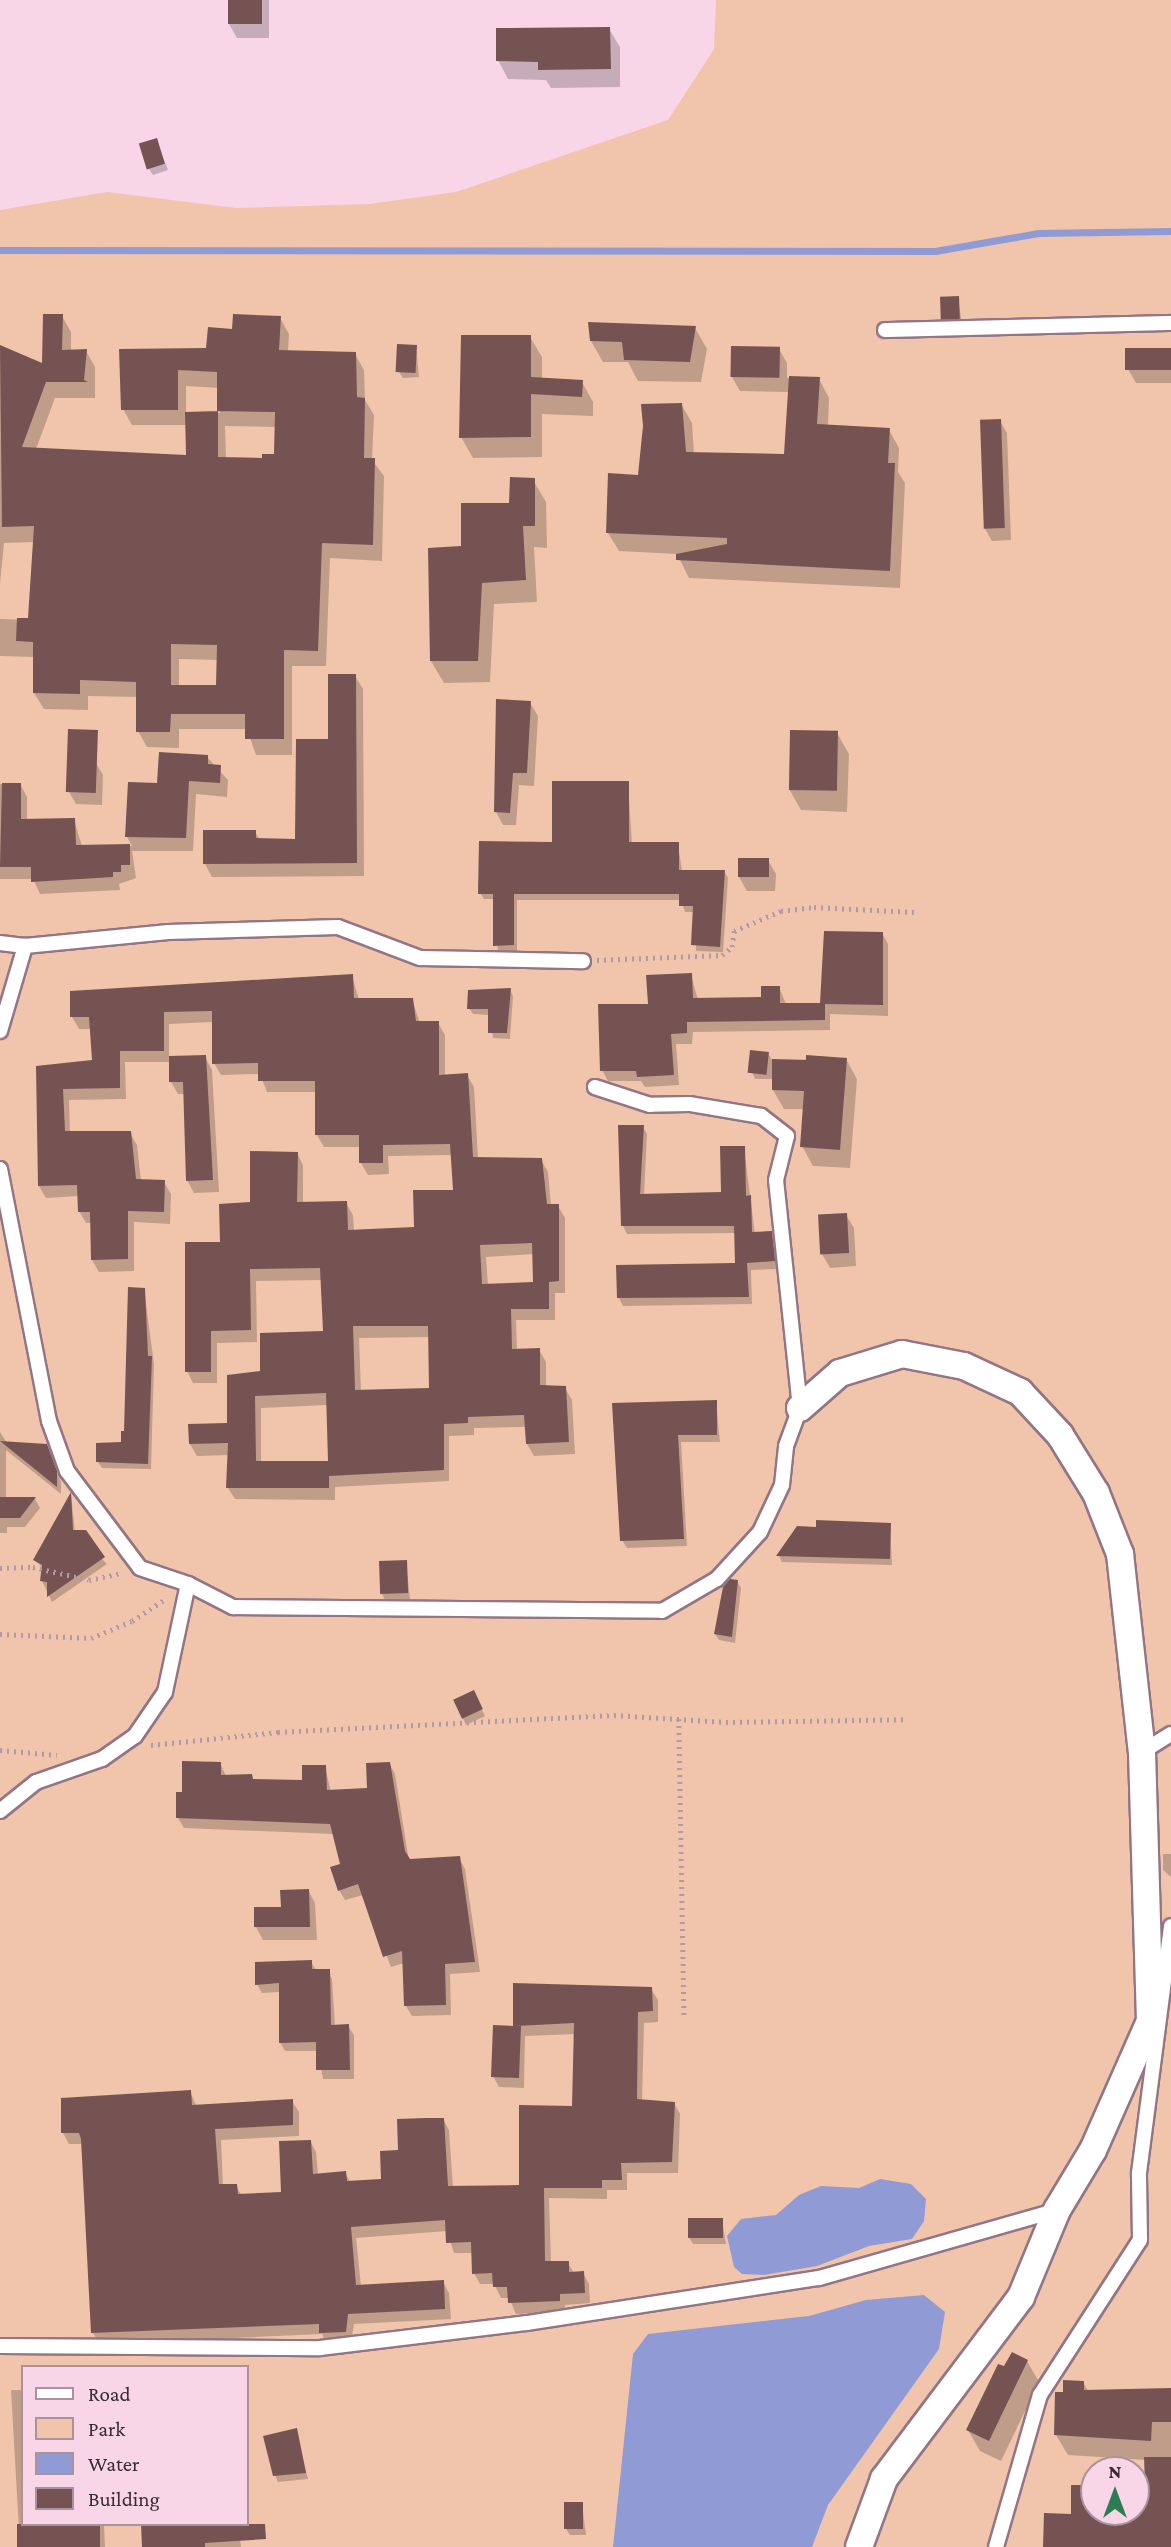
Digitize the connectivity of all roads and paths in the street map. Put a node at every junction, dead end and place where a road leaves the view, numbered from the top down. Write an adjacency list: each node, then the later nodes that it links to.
1 (1171, 323): 2 (lane)
2 (885, 330)
3 (914, 912): 6 (path)
4 (0, 943): 5 (lane)
5 (25, 946): 6 (lane); 7 (lane)
6 (583, 961)
7 (0, 1031)
8 (595, 1087): 10 (lane)
9 (0, 1169): 12 (lane)
10 (800, 1408): 13 (lane); 20 (street)
11 (0, 1568): 12 (path)
12 (140, 1568): 13 (lane)
13 (188, 1584): 14 (path); 22 (lane)
14 (0, 1634)
15 (679, 1719): 16 (path); 18 (path); 24 (path)
16 (908, 1719)
17 (1171, 1734): 20 (lane)
18 (139, 1748)
19 (0, 1750): 21 (path)
20 (1142, 1752): 25 (street)
21 (64, 1756)
22 (0, 1811)
23 (1171, 1926): 28 (lane)
24 (684, 2017)
25 (1057, 2210): 26 (lane); 27 (street)
26 (0, 2346)
27 (859, 2547)
28 (996, 2547)

